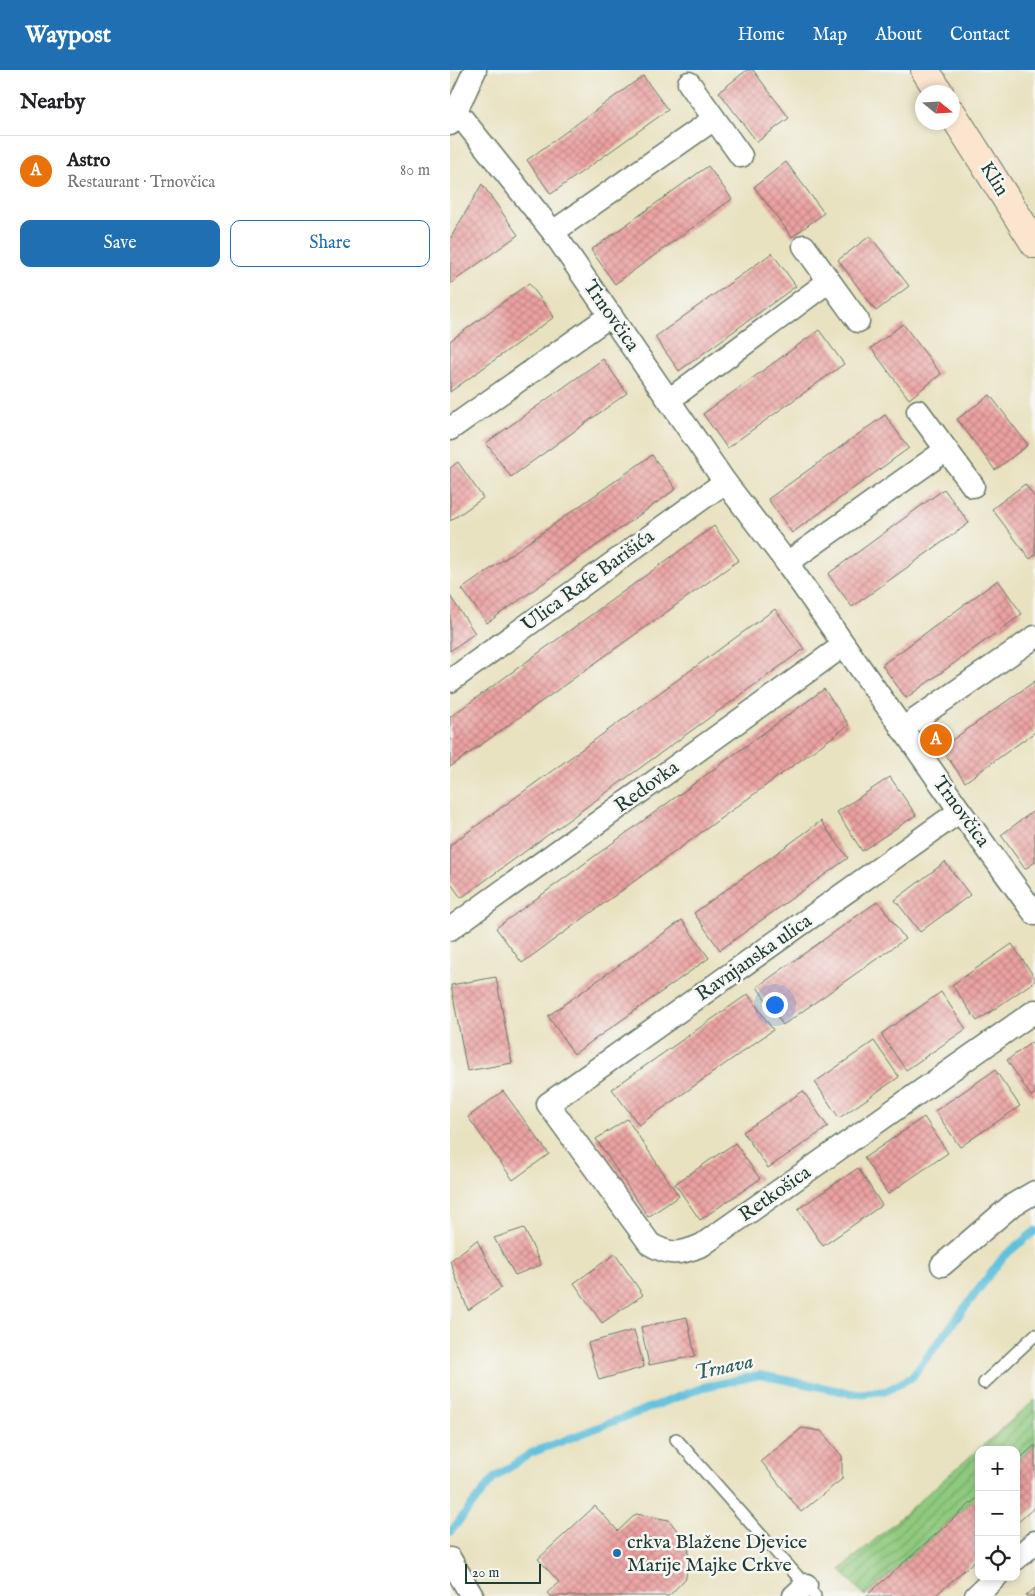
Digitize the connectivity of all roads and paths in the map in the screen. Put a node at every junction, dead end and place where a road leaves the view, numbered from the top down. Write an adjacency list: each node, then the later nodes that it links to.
1 (475, 70): 5 (street)
2 (925, 70): 4 (street)
3 (689, 83): 6 (street)
4 (935, 85)
5 (453, 118): 9 (street, Trnovčica)
6 (714, 119): 8 (street); 9 (street)
7 (960, 126): 10 (street, Klin)
8 (741, 156)
9 (553, 232): 13 (street, Trnovčica)
10 (1035, 244)
11 (804, 246): 12 (street)
12 (829, 281): 14 (street); 15 (street)
13 (611, 315): 15 (street, Trnovčica); 17 (street)
14 (858, 321)
15 (669, 400): 19 (street, Trnovčica)
16 (918, 411): 18 (street)
17 (450, 429)
18 (946, 450): 20 (street); 21 (street)
19 (725, 482): 21 (street, Trnovčica); 24 (street, Ulica Rafe Barišića)
20 (973, 486)
21 (787, 563): 23 (street, Trnovčica)
22 (1035, 636): 25 (street)
23 (844, 645): 25 (street, Trnovčica); 29 (street, Redovka)
24 (450, 681)
25 (902, 729): 26 (street, Trnovčica)
26 (960, 811): 27 (street, Trnovčica); 31 (street, Ravnjanska ulica)
27 (1028, 888): 28 (street, Trnovčica)
28 (1035, 914)
29 (450, 929)
30 (1035, 1011): 31 (street, Retkošica)
31 (548, 1104)
32 (1035, 1192): 33 (street)
33 (942, 1265)
34 (1035, 1335): 35 (lane)
35 (984, 1383)
36 (676, 1438): 40 (lane)
37 (1035, 1542): 38 (street)
38 (1020, 1555)
39 (992, 1581): 41 (street)
40 (805, 1592)
41 (976, 1596)

